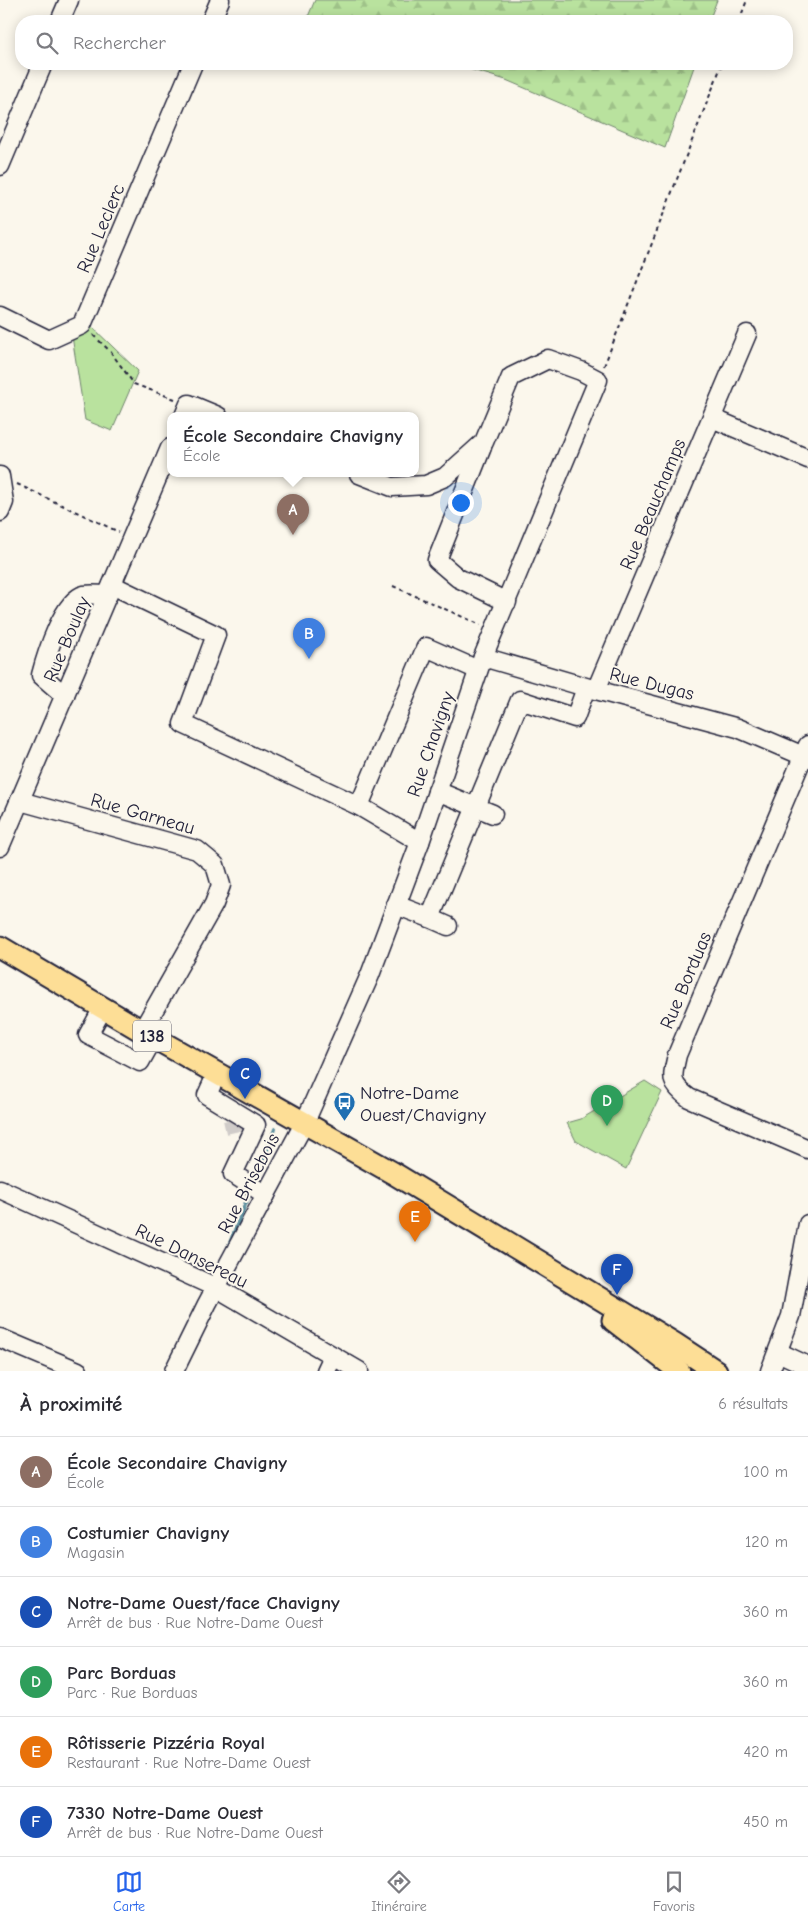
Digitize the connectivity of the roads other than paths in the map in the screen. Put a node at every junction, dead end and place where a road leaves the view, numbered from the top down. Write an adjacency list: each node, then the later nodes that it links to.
1 (69, 0): 3 (street)
2 (220, 0): 4 (street)
3 (63, 15)
4 (214, 15)
5 (40, 70): 7 (street)
6 (190, 70): 8 (street, Rue Leclerc)
7 (0, 166)
8 (0, 316)
9 (747, 334): 10 (street, Rue Beauchamps)
10 (712, 418): 13 (street); 20 (street, Rue Beauchamps)
11 (484, 442): 15 (street); 18 (street); 18 (street, Rue Chavigny)
12 (167, 455): 17 (street, Rue Boulay)
13 (808, 459)
14 (0, 477): 16 (street)
15 (366, 477)
16 (0, 512)
17 (110, 590): 21 (street, Rue Boulay); 21 (street); 25 (street)
18 (507, 602): 19 (street, Rue Chavigny)
19 (481, 663): 20 (street, Rue Dugas); 23 (street, Rue Chavigny); 25 (street, Rue Dugas)
20 (591, 689): 22 (street, Rue Dugas); 26 (street, Rue Beauchamps)
21 (64, 696): 24 (street, Rue Boulay)
22 (806, 753): 38 (street, Rue Borduas)
23 (437, 791): 26 (street); 28 (street, Rue Chavigny)
24 (20, 800): 29 (street, Rue Boulay); 35 (street, Rue Garneau)
25 (359, 806): 28 (street)
26 (476, 807): 27 (street); 31 (street)
27 (494, 814)
28 (420, 842): 30 (street, Rue Chavigny)
29 (0, 847)
30 (396, 905): 31 (street); 37 (street, Rue Chavigny)
31 (430, 918): 32 (street)
32 (448, 926)
33 (0, 947): 34 (main road, 138)
34 (103, 1008): 35 (main road, 138); 35 (street, Rue Garneau)
35 (148, 1034): 36 (main road, 138)
36 (218, 1073): 37 (main road, 138); 40 (street)
37 (305, 1122): 40 (street, Rue Brisebois); 42 (main road, 138)
38 (808, 1149)
39 (0, 1189): 43 (street, Rue Dansereau)
40 (266, 1195): 43 (street, Rue Brisebois)
41 (808, 1224): 45 (street)
42 (551, 1269): 52 (main road, 138); 53 (main road, 138)
43 (217, 1288): 47 (street, Rue Dansereau); 50 (street, Rue Brisebois)
44 (0, 1338): 46 (street)
45 (778, 1352): 48 (street); 54 (street)
46 (37, 1363): 49 (street)
47 (330, 1363): 51 (street, Rue Dansereau)
48 (808, 1366)
49 (78, 1371)
50 (174, 1371)
51 (359, 1371)
52 (679, 1371)
53 (716, 1371)
54 (770, 1371)

